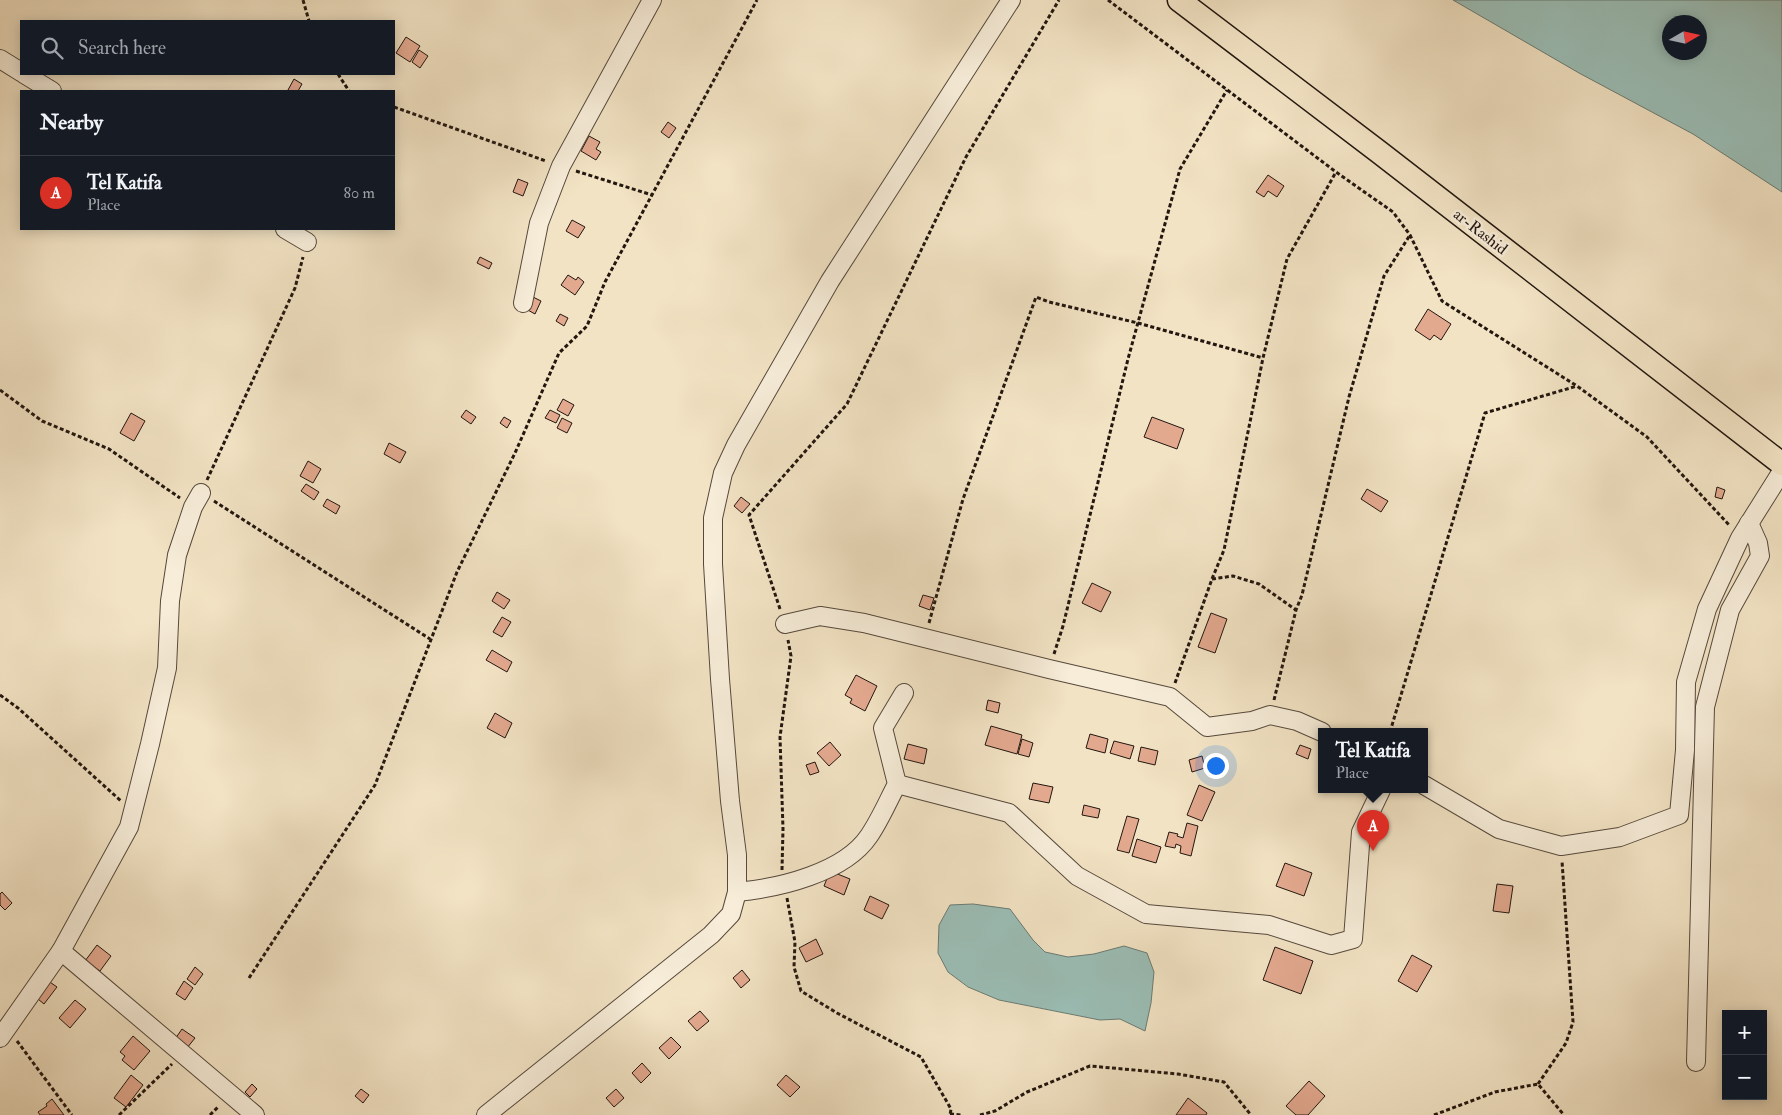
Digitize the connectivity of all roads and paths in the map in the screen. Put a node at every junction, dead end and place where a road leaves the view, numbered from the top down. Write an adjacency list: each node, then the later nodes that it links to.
1 (303, 0): 8 (path)
2 (652, 0): 17 (street)
3 (756, 0): 19 (path)
4 (1011, 0): 50 (street)
5 (1059, 0): 34 (path)
6 (1108, 0): 15 (path)
7 (1179, 0): 28 (main road, ar-Rashid)
8 (309, 20)
9 (0, 59): 10 (street)
10 (20, 72)
11 (25, 75): 13 (street)
12 (339, 75): 14 (path)
13 (50, 90)
14 (349, 90)
15 (1228, 90): 18 (path); 24 (path)
16 (395, 107): 17 (path)
17 (561, 166): 19 (path); 23 (street)
18 (1336, 172): 21 (path); 25 (path)
19 (652, 195): 36 (path)
20 (287, 230): 22 (street)
21 (1410, 235): 26 (path); 33 (path)
22 (307, 242): 30 (path)
23 (523, 304)
24 (1138, 323): 25 (path); 35 (path); 37 (path)
25 (1263, 358): 32 (path)
26 (1578, 386): 31 (path); 42 (path)
27 (0, 390): 30 (path)
28 (1782, 464)
29 (1782, 471): 31 (street)
30 (197, 500): 36 (path); 47 (street)
31 (1745, 530): 48 (street); 55 (street)
32 (1212, 579): 33 (path); 40 (path)
33 (1296, 610): 41 (path)
34 (785, 624): 35 (street); 49 (path)
35 (925, 638): 37 (street)
36 (430, 639): 52 (path)
37 (1049, 669): 40 (street)
38 (904, 693): 44 (street)
39 (0, 695): 47 (path)
40 (1170, 697): 41 (street)
41 (1270, 715): 43 (street)
42 (1391, 728)
43 (1318, 730)
44 (897, 784): 46 (street); 49 (street)
45 (1428, 787): 48 (street)
46 (1380, 793)
47 (132, 811): 51 (street)
48 (1561, 846): 56 (path)
49 (785, 885): 50 (street); 61 (path)
50 (737, 892): 60 (street)
51 (61, 951): 53 (street); 54 (street)
52 (249, 978)
53 (3, 1032): 57 (path)
54 (183, 1053): 58 (path); 59 (street)
55 (1696, 1062)
56 (1538, 1084): 65 (path); 66 (path)
57 (72, 1115)
58 (119, 1115)
59 (255, 1115)
60 (486, 1115)
61 (950, 1115): 62 (path)
62 (961, 1115)
63 (980, 1115): 64 (path)
64 (1251, 1115)
65 (1434, 1115)
66 (1564, 1115)

